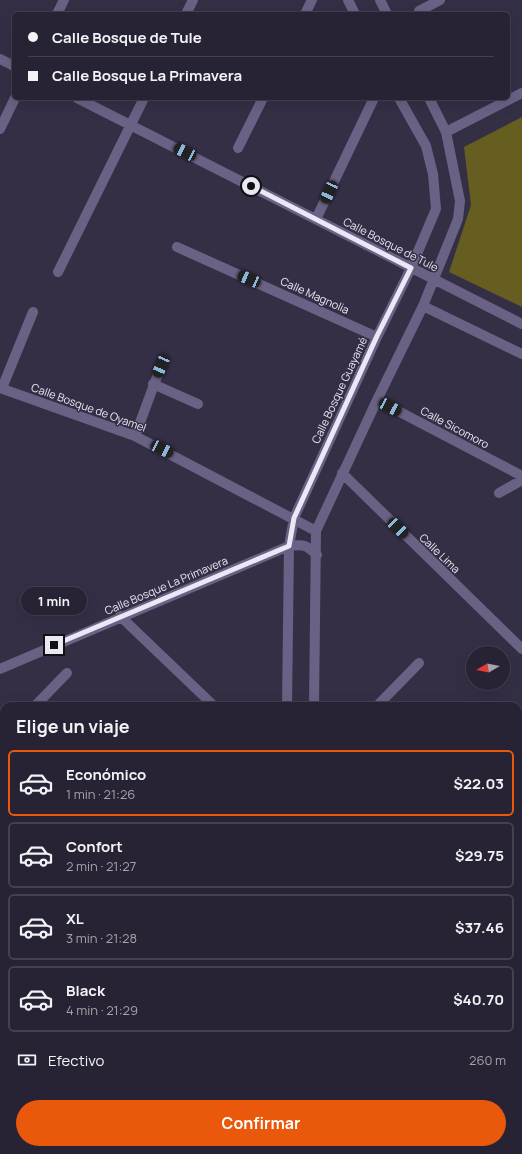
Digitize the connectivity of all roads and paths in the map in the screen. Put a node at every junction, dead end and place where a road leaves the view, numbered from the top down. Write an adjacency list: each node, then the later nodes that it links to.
1 (64, 0): 8 (street)
2 (193, 0): 9 (street)
3 (312, 0): 10 (street)
4 (348, 0): 11 (street)
5 (380, 0): 12 (street)
6 (440, 0): 7 (street)
7 (419, 11)
8 (58, 12)
9 (187, 12)
10 (306, 12)
11 (354, 12)
12 (386, 12)
13 (0, 59): 14 (street)
14 (12, 65)
15 (522, 93): 16 (street)
16 (510, 99)
17 (14, 100): 26 (street)
18 (82, 100): 25 (street, Calle Bosque de Tule)
19 (143, 100): 25 (street)
20 (262, 100): 28 (street)
21 (373, 100): 29 (street)
22 (400, 100): 31 (street, Calle Bosque Guayamé)
23 (430, 100): 27 (street)
24 (508, 100): 27 (street)
25 (131, 125): 29 (street, Calle Bosque de Tule); 32 (street)
26 (0, 129)
27 (446, 132): 33 (street)
28 (238, 148)
29 (316, 219): 31 (street, Calle Bosque de Tule)
30 (177, 247): 37 (street, Calle Magnolia)
31 (411, 268): 33 (street, Calle Bosque de Tule); 37 (street, Calle Bosque Guayamé)
32 (58, 272)
33 (434, 280): 34 (street); 36 (street, Calle Bosque de Tule)
34 (423, 306): 38 (street); 42 (street)
35 (33, 312): 41 (street)
36 (522, 324)
37 (377, 336): 49 (street, Calle Bosque Guayamé)
38 (522, 354)
39 (161, 366): 40 (street)
40 (153, 384): 43 (street); 44 (street)
41 (1, 388): 44 (street, Calle Bosque de Oyamel)
42 (377, 400): 45 (street); 46 (street, Calle Sicomoro)
43 (198, 404)
44 (135, 436): 49 (street, Calle Bosque de Oyamel)
45 (342, 473): 50 (street); 54 (street, Calle Lima)
46 (522, 476)
47 (522, 480): 48 (street)
48 (499, 493)
49 (294, 518): 50 (street, Calle Bosque de Oyamel); 51 (street, Calle Bosque Guayamé)
50 (316, 531): 52 (street)
51 (289, 546): 52 (street, Calle Bosque La Primavera); 53 (street, Calle Bosque La Primavera); 60 (street, Calle Bosque Guayamé)
52 (317, 555): 61 (street)
53 (120, 616): 56 (street, Calle Bosque La Primavera); 59 (street)
54 (522, 649)
55 (419, 663): 62 (street)
56 (0, 669)
57 (67, 673): 58 (street)
58 (39, 702)
59 (210, 702)
60 (287, 702)
61 (314, 702)
62 (381, 702)

